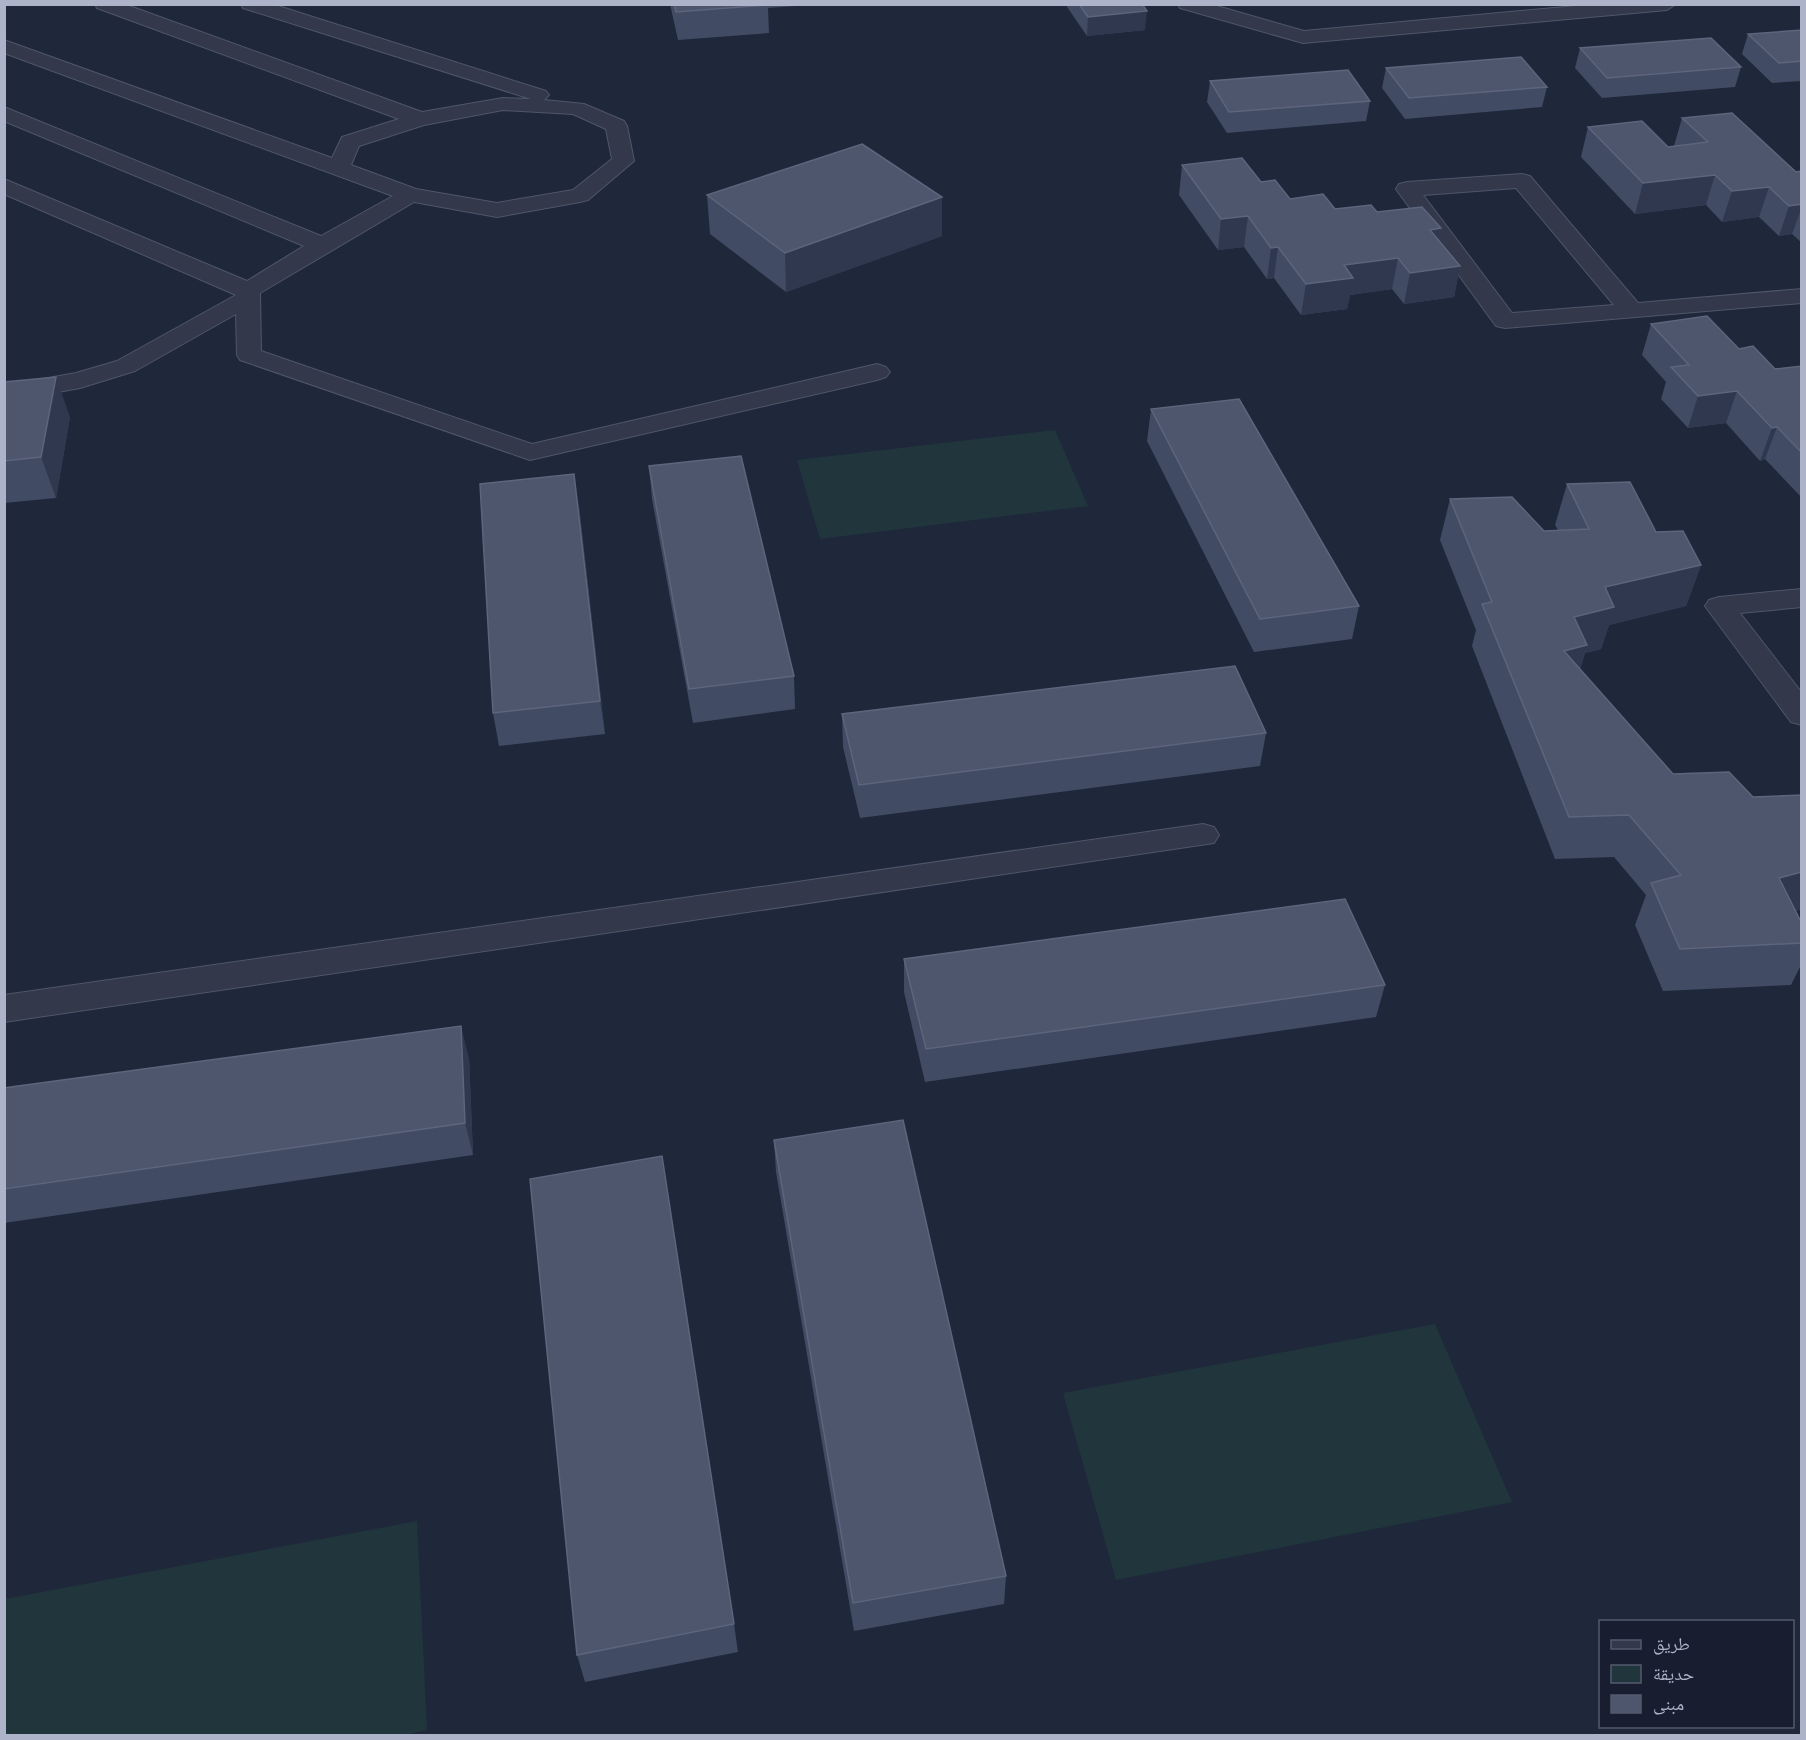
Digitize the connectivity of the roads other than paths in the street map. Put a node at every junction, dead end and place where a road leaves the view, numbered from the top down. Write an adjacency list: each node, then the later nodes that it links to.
1 (104, 4): 8 (lane)
2 (250, 4): 6 (lane)
3 (1187, 4): 4 (lane)
4 (1667, 4)
5 (4, 46): 9 (lane)
6 (578, 108): 8 (lane); 11 (lane)
7 (4, 113): 12 (lane)
8 (420, 119): 9 (lane)
9 (338, 169): 11 (lane)
10 (4, 186): 13 (lane)
11 (411, 195): 12 (lane)
12 (322, 245): 13 (lane)
13 (248, 294): 16 (lane); 17 (lane)
14 (1801, 296): 15 (lane)
15 (1631, 310): 15 (lane)
16 (877, 372)
17 (4, 394)
18 (1802, 598): 19 (lane)
19 (1802, 716)
20 (1203, 835): 21 (lane)
21 (4, 1009)

